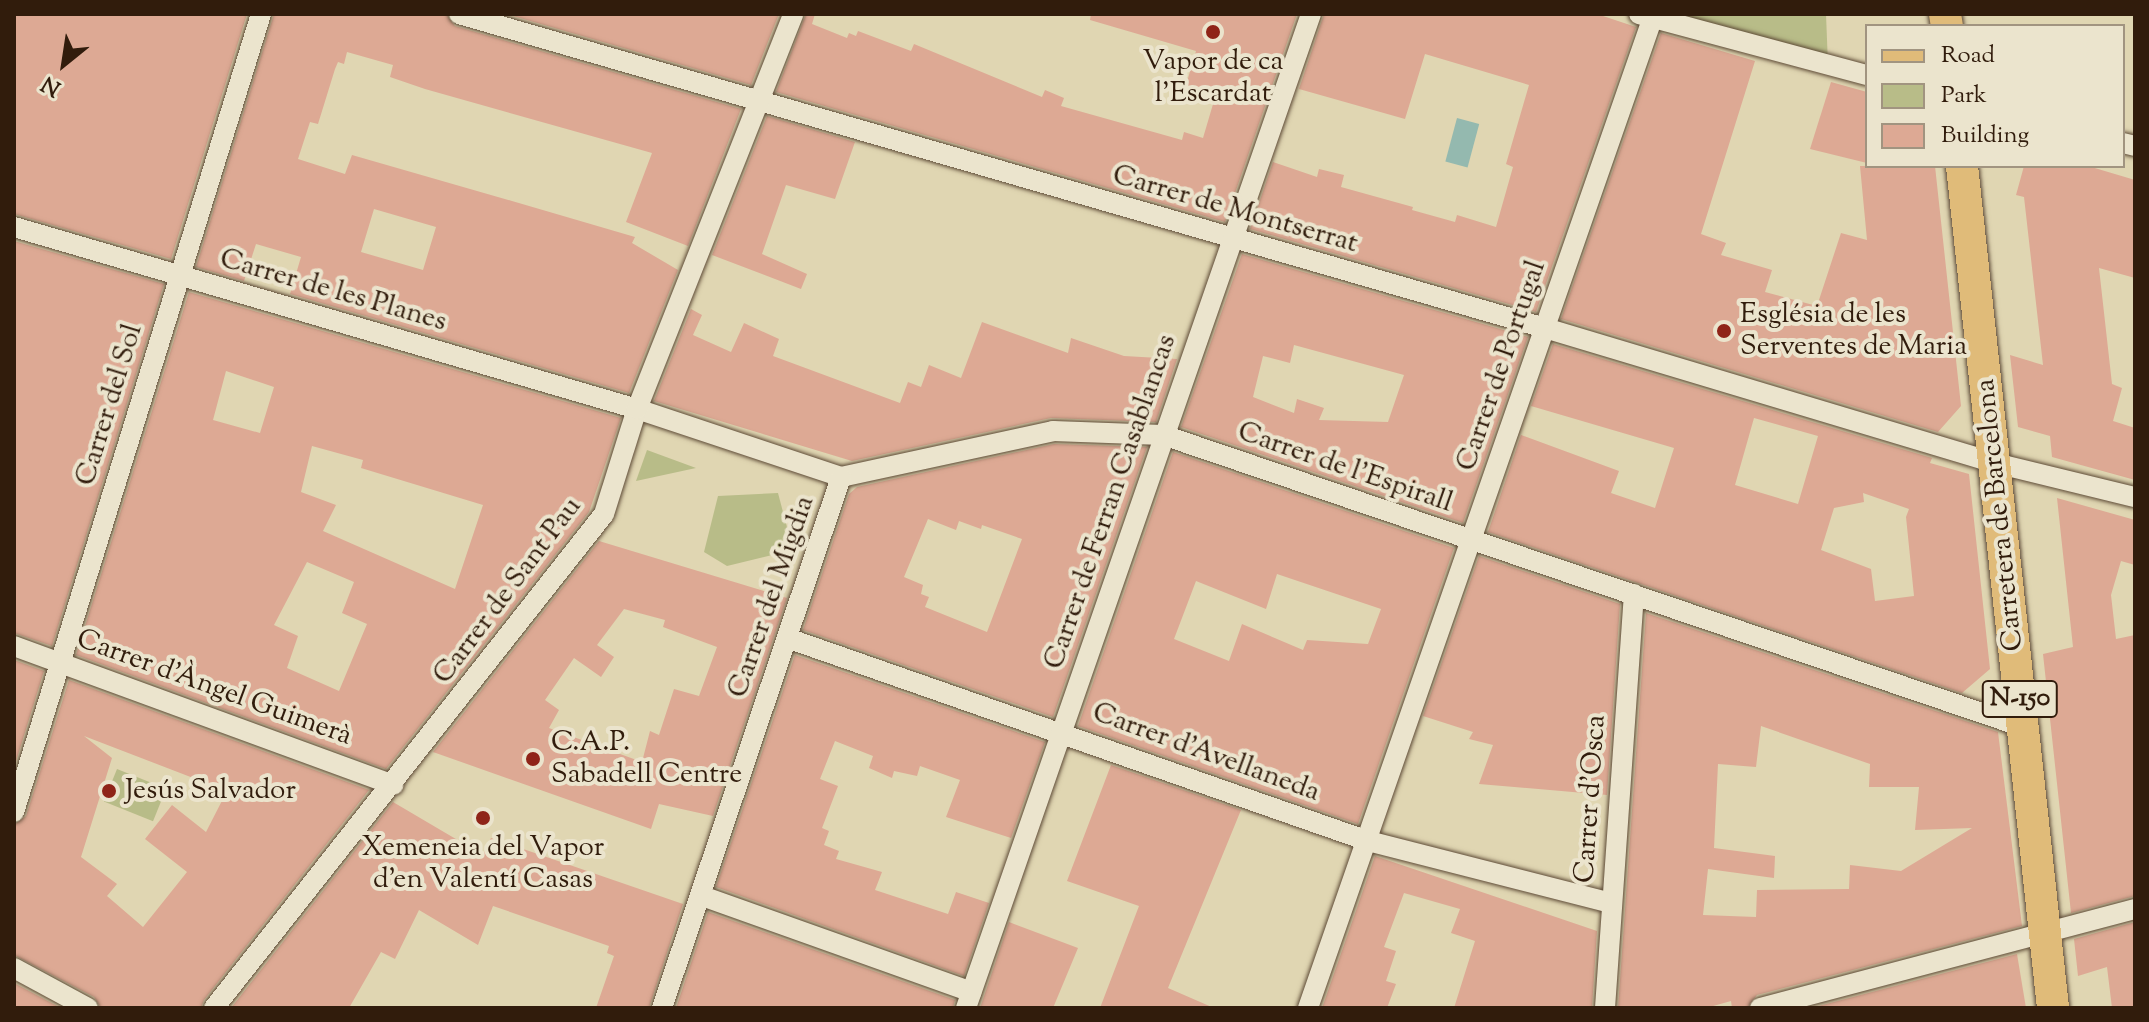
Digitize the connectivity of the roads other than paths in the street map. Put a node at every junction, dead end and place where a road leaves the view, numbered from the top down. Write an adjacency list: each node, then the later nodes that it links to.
1 (261, 14): 11 (street, Carrer del Sol)
2 (459, 14): 7 (street, Carrer de Montserrat)
3 (793, 14): 7 (street, Carrer de Sant Pau)
4 (1311, 14): 10 (street, Carrer de Ferran Casablancas)
5 (1648, 15): 6 (street); 12 (street, Carrer de Portugal)
6 (1865, 74)
7 (759, 101): 10 (street, Carrer de Montserrat); 13 (street, Carrer de Sant Pau)
8 (1962, 168): 15 (main road, Carretera de Barcelona / N-150)
9 (14, 227): 11 (street, Carrer de les Planes)
10 (1232, 239): 12 (street, Carrer de Montserrat); 14 (street, Carrer de Ferran Casablancas)
11 (178, 275): 13 (street, Carrer de les Planes); 22 (street, Carrer del Sol)
12 (1545, 328): 15 (street, Carrer de Montserrat); 18 (street, Carrer de Portugal)
13 (637, 409): 16 (street); 25 (street, Carrer de Sant Pau)
14 (1163, 435): 16 (street, Carrer de l'Espirall); 18 (street, Carrer de l'Espirall); 24 (street, Carrer de Ferran Casablancas)
15 (1995, 463): 17 (street, Carrer de Montserrat); 23 (main road, Carretera de Barcelona / N-150)
16 (841, 477): 20 (street, Carrer del Migdia)
17 (2135, 497)
18 (1470, 540): 19 (street, Carrer de l'Espirall); 27 (street, Carrer de Portugal)
19 (1634, 594): 23 (street, Carrer de l'Espirall); 29 (street, Carrer d'Osca)
20 (787, 638): 24 (street, Carrer d'Avellaneda); 28 (street, Carrer del Migdia)
21 (14, 646): 22 (street, Carrer d'Àngel Guimerà)
22 (62, 661): 25 (street, Carrer d'Àngel Guimerà); 26 (street, Carrer del Sol)
23 (2023, 727): 31 (main road, Carretera de Barcelona / N-150)
24 (1062, 731): 27 (street, Carrer d'Avellaneda); 33 (street, Carrer de Ferran Casablancas)
25 (393, 785): 35 (street, Carrer de Sant Pau)
26 (14, 812)
27 (1368, 841): 29 (street, Carrer d'Avellaneda); 37 (street, Carrer de Portugal)
28 (702, 896): 33 (street); 36 (street, Carrer del Migdia)
29 (1611, 903): 38 (street, Carrer d'Osca)
30 (2135, 909): 31 (street)
31 (2047, 935): 39 (street); 40 (main road, Carretera de Barcelona / N-150)
32 (14, 968): 34 (street)
33 (969, 1000)
34 (88, 1008)
35 (214, 1008)
36 (662, 1008)
37 (1308, 1008)
38 (1605, 1008)
39 (1760, 1008)
40 (2053, 1008)

